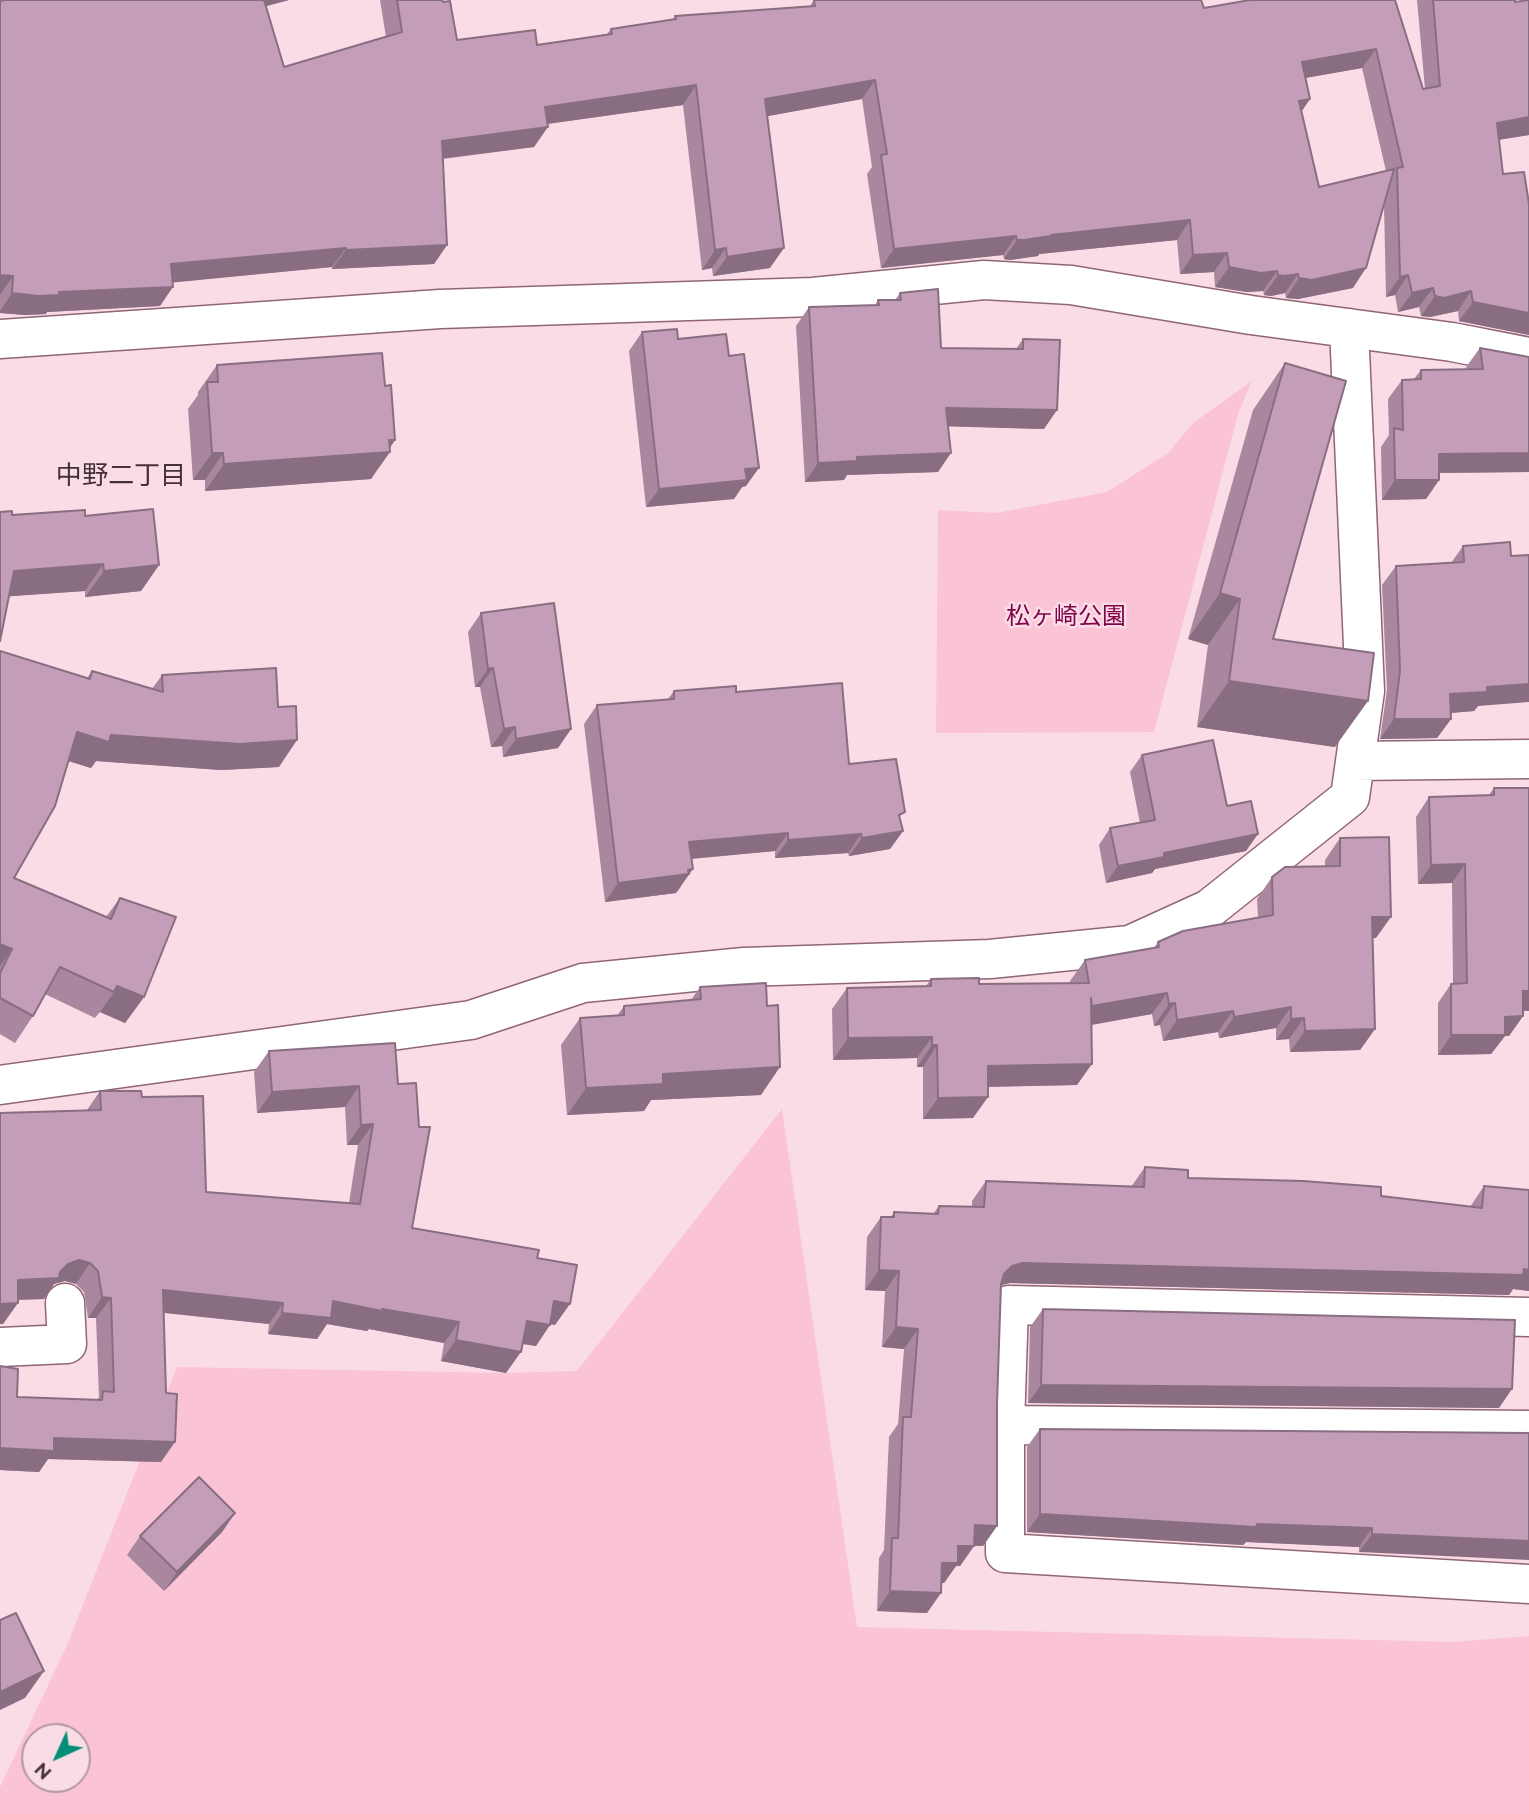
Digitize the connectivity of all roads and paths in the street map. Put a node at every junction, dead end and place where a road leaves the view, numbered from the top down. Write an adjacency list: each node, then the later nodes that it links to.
1 (1349, 328): 2 (street); 3 (street); 5 (street)
2 (0, 340)
3 (1529, 357)
4 (1529, 759): 5 (street)
5 (1355, 761): 6 (street)
6 (0, 1085)
7 (65, 1303): 9 (street)
8 (1529, 1317): 10 (street)
9 (0, 1347)
10 (1005, 1425): 11 (street); 12 (street)
11 (1529, 1430)
12 (1529, 1584)

